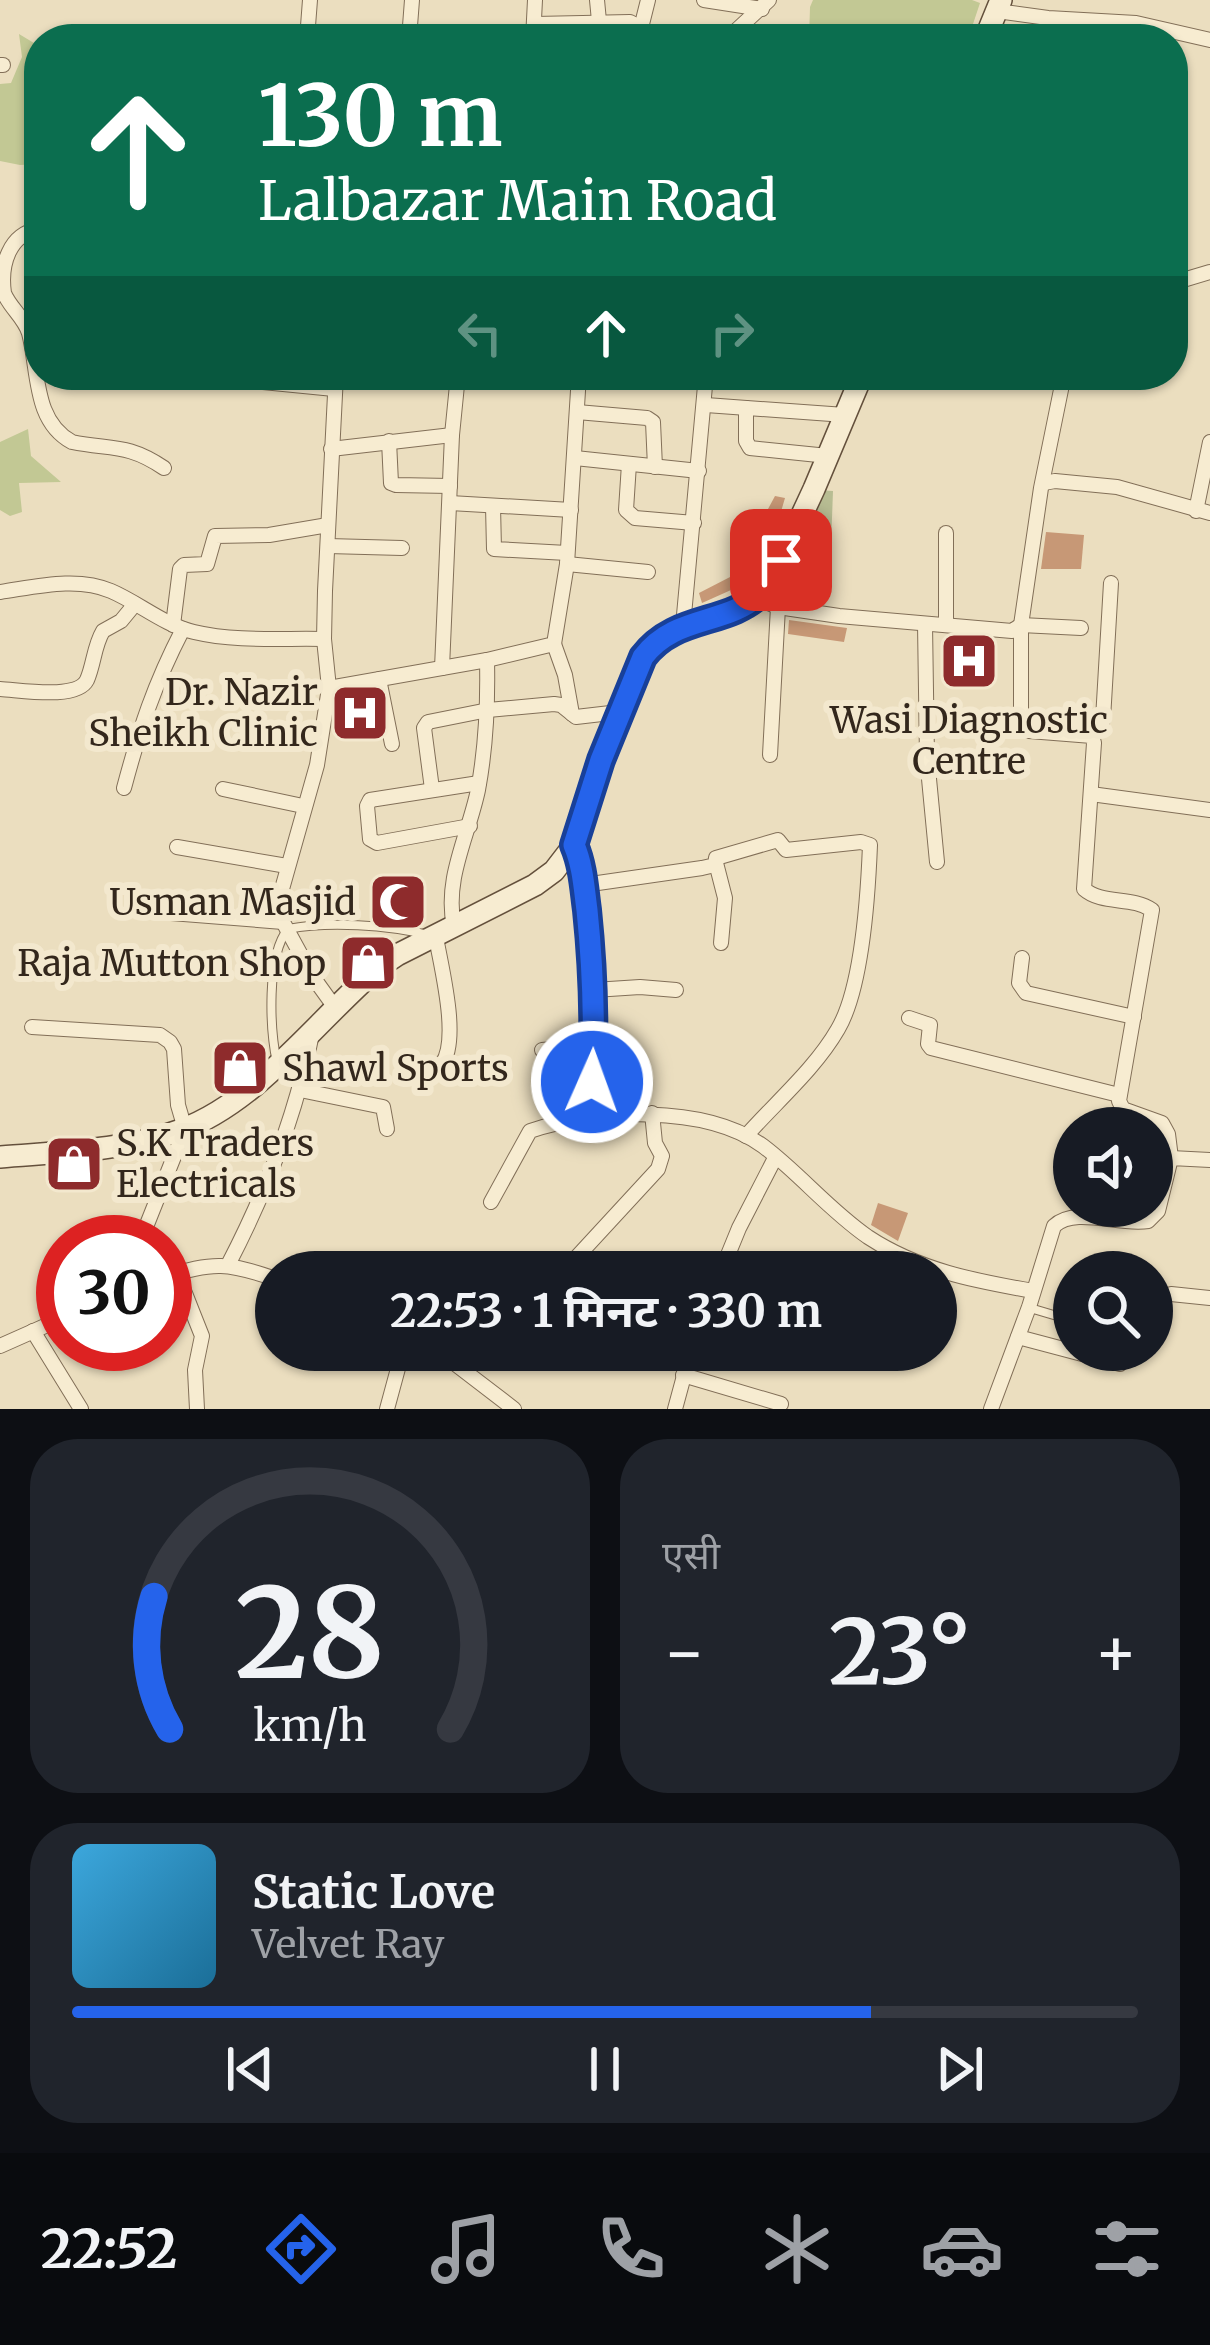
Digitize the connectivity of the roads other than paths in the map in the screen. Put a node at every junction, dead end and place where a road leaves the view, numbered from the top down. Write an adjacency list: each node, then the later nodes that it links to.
1 (597, 0): 5 (street)
2 (704, 0): 3 (street)
3 (766, 4)
4 (999, 6): 8 (street)
5 (599, 21): 6 (street); 7 (street)
6 (580, 24)
7 (633, 24)
8 (1140, 24)
9 (24, 233): 10 (street)
10 (1, 282): 11 (street)
11 (24, 322)
12 (39, 390): 31 (street)
13 (335, 390): 26 (street)
14 (456, 390): 23 (street)
15 (578, 390): 21 (street)
16 (706, 390): 19 (street)
17 (856, 390): 22 (main road)
18 (1061, 390): 33 (street)
19 (706, 405): 20 (street); 32 (street)
20 (746, 408): 22 (street); 27 (street)
21 (577, 412): 28 (street); 30 (street)
22 (845, 415): 27 (main road)
23 (452, 435): 24 (street); 34 (street)
24 (389, 441): 26 (street); 34 (street)
25 (1210, 442): 38 (street)
26 (331, 449): 40 (street)
27 (828, 456): 48 (main road)
28 (575, 458): 29 (street); 37 (street)
29 (629, 464): 30 (street); 39 (street)
30 (655, 466): 32 (street)
31 (164, 468)
32 (699, 471): 39 (street)
33 (1044, 483): 38 (street); 52 (street)
34 (450, 486): 35 (street)
35 (449, 503): 36 (street); 60 (street)
36 (493, 506): 37 (street); 44 (street)
37 (571, 510): 44 (street)
38 (1203, 512)
39 (694, 523): 53 (street)
40 (328, 525): 42 (street); 55 (street)
41 (946, 533): 54 (street)
42 (328, 546): 43 (street); 57 (street)
43 (402, 548)
44 (567, 558): 45 (street); 58 (street)
45 (648, 572)
46 (1111, 584): 67 (street)
47 (0, 592): 49 (street)
48 (756, 598): 50 (street); 53 (main road)
49 (136, 604): 55 (street); 63 (street)
50 (778, 607): 51 (street); 69 (street)
51 (925, 624): 54 (street); 80 (street)
52 (1022, 625): 54 (street); 56 (street); 67 (street)
53 (683, 626): 65 (main road)
54 (946, 626)
55 (178, 627): 57 (street); 71 (street)
56 (1081, 628)
57 (325, 639): 62 (street)
58 (554, 644): 59 (street); 66 (street)
59 (487, 660): 60 (street); 64 (street)
60 (442, 668): 61 (street)
61 (379, 679): 62 (street); 68 (street)
62 (329, 688): 75 (street)
63 (0, 689)
64 (488, 710): 66 (street); 70 (street); 73 (street)
65 (619, 712): 66 (street); 78 (main road)
66 (572, 715)
67 (1093, 736): 74 (street)
68 (392, 744)
69 (770, 754)
70 (479, 783): 73 (street); 77 (street)
71 (124, 788)
72 (223, 789): 75 (street)
73 (432, 789): 77 (street)
74 (1091, 794): 76 (street); 92 (street)
75 (304, 806): 82 (street)
76 (1210, 810)
77 (470, 826): 86 (street)
78 (574, 845): 83 (street); 86 (main road)
79 (177, 847): 82 (street)
80 (937, 862)
81 (716, 863): 83 (street); 87 (street); 107 (street)
82 (287, 866): 85 (street)
83 (584, 885): 89 (street)
84 (171, 913): 85 (street)
85 (286, 926): 86 (lane); 91 (street); 98 (lane)
86 (445, 932): 91 (main road); 99 (street)
87 (721, 944)
88 (1022, 958): 92 (street)
89 (594, 990): 90 (street); 96 (street)
90 (676, 990)
91 (336, 1009): 95 (main road)
92 (1134, 1017): 101 (street)
93 (909, 1018): 101 (street)
94 (32, 1027): 105 (street)
95 (312, 1034): 98 (main road); 100 (street)
96 (594, 1045): 97 (street); 104 (street)
97 (542, 1050)
98 (277, 1066): 105 (main road)
99 (419, 1066)
100 (300, 1090): 106 (street); 118 (street)
101 (1119, 1094): 102 (street)
102 (1123, 1107)
103 (652, 1113): 104 (street); 107 (street); 116 (street)
104 (590, 1119): 113 (street)
105 (184, 1129): 109 (main road); 114 (street)
106 (387, 1129)
107 (746, 1136): 110 (street)
108 (1210, 1140): 112 (street)
109 (0, 1157)
110 (776, 1158): 117 (street); 121 (street)
111 (1173, 1159): 112 (street)
112 (1209, 1159)
113 (491, 1202)
114 (151, 1215)
115 (1054, 1227): 121 (street)
116 (582, 1251)
117 (730, 1251)
118 (228, 1265): 119 (street); 120 (street)
119 (192, 1268)
120 (255, 1273)
121 (1034, 1291): 124 (street)
122 (1173, 1294): 123 (street)
123 (1210, 1298)
124 (1029, 1307): 125 (lane); 129 (street)
125 (1053, 1314)
126 (192, 1316): 138 (street)
127 (36, 1330): 128 (street)
128 (33, 1331): 130 (street); 137 (street)
129 (1018, 1337): 131 (street); 142 (street)
130 (0, 1346)
131 (1053, 1346)
132 (397, 1371): 139 (street)
133 (465, 1371): 140 (street)
134 (684, 1371): 135 (street)
135 (683, 1375): 136 (street); 141 (street)
136 (782, 1404)
137 (81, 1409)
138 (197, 1409)
139 (387, 1409)
140 (514, 1409)
141 (675, 1409)
142 (991, 1409)

